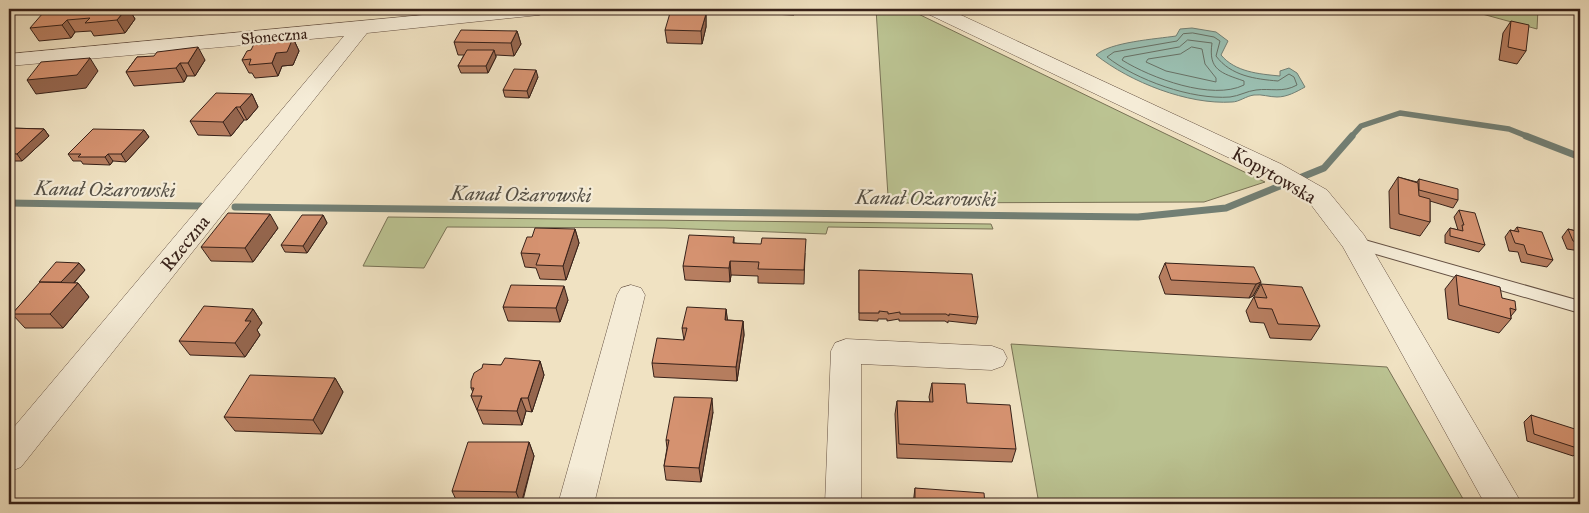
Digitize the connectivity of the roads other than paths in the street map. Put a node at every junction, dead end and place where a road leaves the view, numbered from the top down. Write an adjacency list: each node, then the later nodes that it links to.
1 (539, 9): 3 (street, Słoneczna)
2 (933, 9): 5 (street, Kopytowska)
3 (361, 28): 4 (street, Słoneczna); 9 (street, Rzeczna)
4 (9, 60)
5 (1354, 242): 7 (lane); 12 (street, Kopytowska)
6 (631, 295): 10 (street)
7 (1580, 307)
8 (992, 358): 11 (street)
9 (9, 457)
10 (576, 504)
11 (843, 504)
12 (1504, 504)

